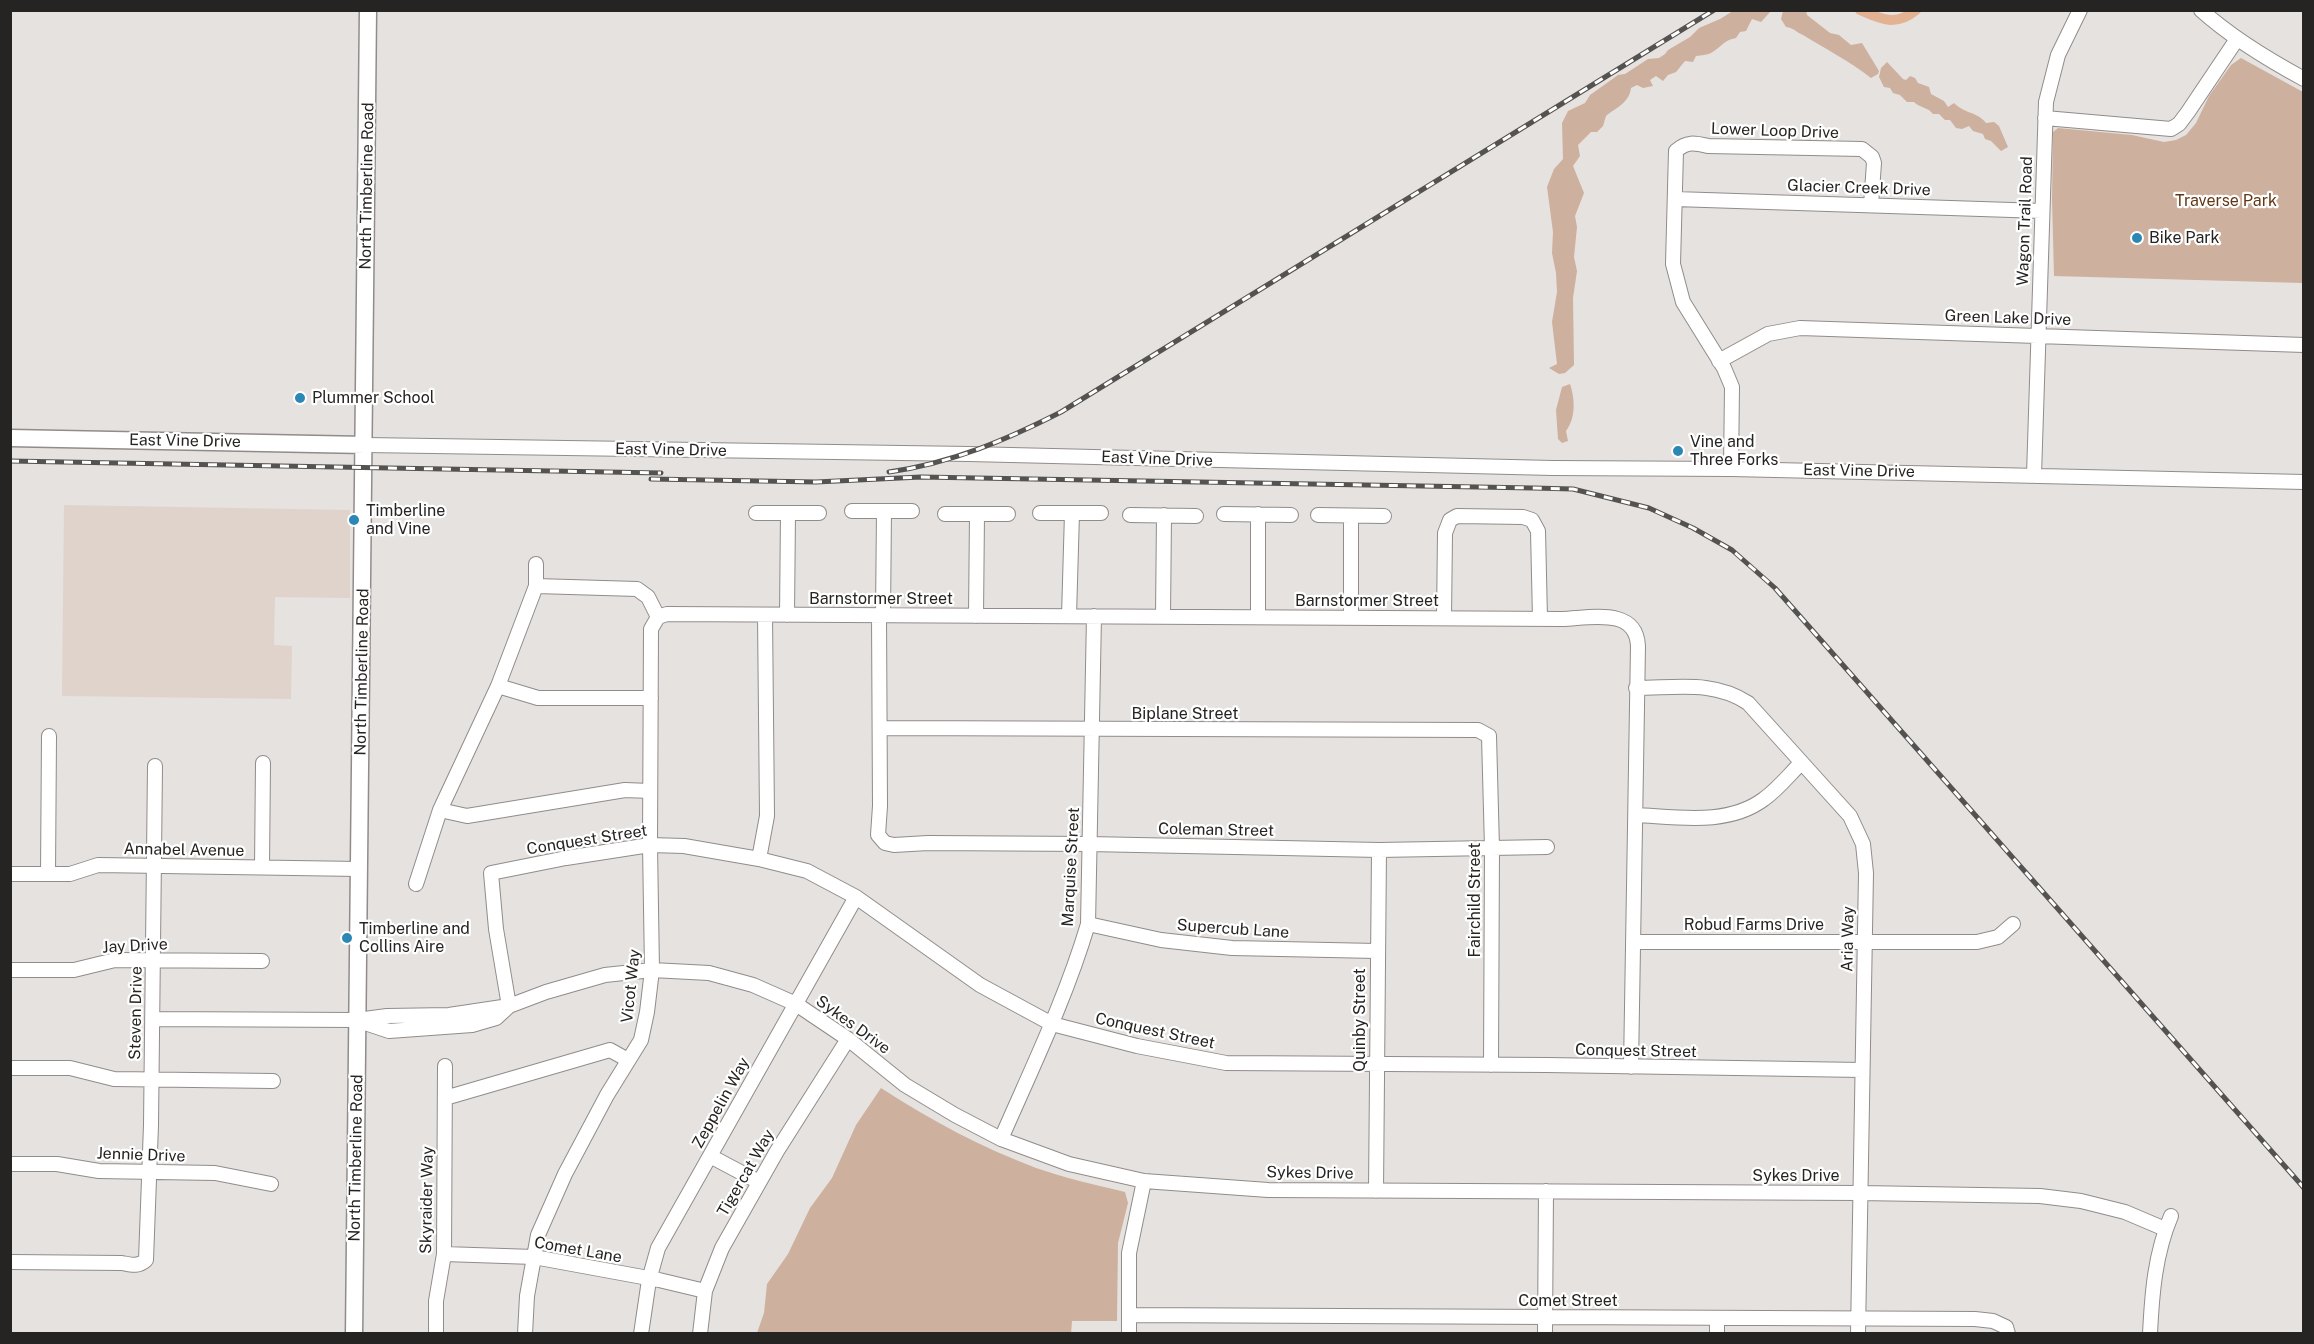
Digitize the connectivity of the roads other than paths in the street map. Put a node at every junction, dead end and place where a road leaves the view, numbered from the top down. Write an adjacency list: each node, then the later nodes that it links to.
1 (368, 10): 14 (main road, North Timberline Road)
2 (2080, 10): 6 (street, Wagon Trail Road)
3 (2201, 10): 4 (street)
4 (2237, 39): 5 (street); 6 (street)
5 (2302, 72)
6 (2045, 118): 9 (street, Wagon Trail Road)
7 (1674, 199): 8 (street, Glacier Creek Drive); 8 (street, Lower Loop Drive); 12 (street)
8 (1871, 205): 9 (street, Glacier Creek Drive)
9 (2042, 211): 10 (street, Wagon Trail Road)
10 (2038, 336): 11 (street, Green Lake Drive); 12 (street, Green Lake Drive); 16 (street, Wagon Trail Road)
11 (2304, 345)
12 (1719, 361): 15 (street)
13 (10, 438): 14 (main road, East Vine Drive)
14 (365, 445): 15 (street, East Vine Drive); 74 (main road, North Timberline Road)
15 (1731, 469): 16 (street, East Vine Drive)
16 (2034, 475): 17 (street, East Vine Drive)
17 (2304, 482)
18 (852, 511): 19 (street)
19 (884, 511): 20 (street); 43 (street)
20 (912, 511)
21 (756, 513): 22 (street)
22 (788, 513): 23 (street); 42 (street)
23 (819, 513)
24 (1040, 513): 25 (street)
25 (1072, 513): 26 (street); 45 (street)
26 (1101, 513)
27 (945, 514): 28 (street)
28 (977, 514): 29 (street); 44 (street)
29 (1008, 514)
30 (1224, 514): 31 (street)
31 (1258, 514): 34 (street); 49 (street)
32 (1130, 515): 33 (street)
33 (1164, 515): 36 (street); 48 (street)
34 (1291, 515)
35 (1318, 515): 37 (street)
36 (1196, 516)
37 (1351, 516): 38 (street); 50 (street)
38 (1384, 516)
39 (536, 564): 40 (street)
40 (536, 586): 47 (street); 53 (street)
41 (765, 615): 42 (street, Barnstormer Street); 47 (street, Barnstormer Street); 71 (street)
42 (788, 615): 43 (street, Barnstormer Street)
43 (881, 615): 44 (street, Barnstormer Street); 56 (street)
44 (976, 616): 45 (street, Barnstormer Street)
45 (1069, 616): 46 (street, Barnstormer Street)
46 (1094, 616): 48 (street, Barnstormer Street); 57 (street, Marquise Street)
47 (658, 617): 55 (street, Vicot Way)
48 (1164, 617): 49 (street, Barnstormer Street)
49 (1258, 617): 50 (street, Barnstormer Street)
50 (1351, 618): 51 (street, Barnstormer Street)
51 (1444, 618): 52 (street, Barnstormer Street); 52 (street)
52 (1539, 619): 54 (street, Barnstormer Street)
53 (498, 686): 55 (street); 64 (street)
54 (1636, 688): 61 (street, Aria Way); 65 (street, Barnstormer Street)
55 (651, 698): 63 (street, Vicot Way)
56 (880, 728): 57 (street, Biplane Street); 66 (street, Coleman Street)
57 (1092, 730): 59 (street, Biplane Street); 66 (street, Marquise Street)
58 (49, 736): 76 (street)
59 (1489, 736): 69 (street, Fairchild Street)
60 (262, 763): 73 (street)
61 (1801, 763): 65 (street); 81 (street, Aria Way)
62 (155, 766): 72 (street, Steven Drive)
63 (650, 791): 64 (street); 67 (street, Vicot Way)
64 (440, 810): 77 (street)
65 (1636, 815): 82 (street, Barnstormer Street)
66 (1089, 844): 70 (street, Coleman Street); 79 (street, Marquise Street)
67 (650, 845): 71 (street, Conquest Street); 87 (street, Vicot Way); 89 (street, Conquest Street)
68 (1547, 847): 69 (street, Coleman Street)
69 (1492, 848): 70 (street, Coleman Street); 96 (street, Fairchild Street)
70 (1379, 850): 83 (street, Quinby Street)
71 (759, 859): 78 (street, Conquest Street)
72 (154, 866): 73 (street, Annabel Avenue); 76 (street, Annabel Avenue); 84 (street, Steven Drive)
73 (262, 867): 74 (street, Annabel Avenue)
74 (359, 869): 91 (main road, North Timberline Road)
75 (10, 874): 76 (street, Annabel Avenue)
76 (48, 874)
77 (416, 884)
78 (856, 897): 88 (street, Zeppelin Way); 92 (street, Conquest Street)
79 (1088, 924): 83 (street, Supercub Lane); 92 (street, Marquise Street)
80 (2013, 924): 81 (street, Robud Farms Drive)
81 (1864, 941): 82 (street, Robud Farms Drive); 100 (street, Aria Way)
82 (1633, 942): 98 (street, Barnstormer Street)
83 (1377, 951): 95 (street, Quinby Street)
84 (153, 960): 85 (street, Jay Drive); 86 (street, Jay Drive); 90 (street, Steven Drive)
85 (262, 961)
86 (10, 970)
87 (652, 970): 88 (street, Sykes Drive); 89 (street, Sykes Drive); 94 (street, Vicot Way)
88 (796, 1004): 93 (street, Sykes Drive); 105 (street, Zeppelin Way)
89 (509, 1006): 91 (street, Sykes Drive)
90 (152, 1019): 91 (street, Sykes Drive); 101 (street, Steven Drive)
91 (357, 1020): 124 (main road, North Timberline Road)
92 (1052, 1024): 95 (street, Conquest Street); 104 (street, Marquise Street)
93 (848, 1039): 104 (street, Sykes Drive); 109 (street, Tigercat Way)
94 (628, 1060): 103 (street); 115 (street, Vicot Way)
95 (1377, 1064): 96 (street, Conquest Street); 111 (street, Quinby Street)
96 (1491, 1065): 98 (street, Conquest Street)
97 (445, 1066): 103 (street, Skyraider Way)
98 (1631, 1067): 100 (street, Conquest Street)
99 (10, 1068): 101 (street)
100 (1862, 1070): 113 (street, Aria Way)
101 (152, 1080): 102 (street); 107 (street, Steven Drive)
102 (273, 1081)
103 (445, 1098): 114 (street, Skyraider Way)
104 (1001, 1138): 108 (street, Sykes Drive)
105 (710, 1156): 109 (street); 117 (street, Zeppelin Way)
106 (10, 1164): 107 (street, Jennie Drive)
107 (150, 1172): 110 (street, Jennie Drive); 116 (street, Steven Drive)
108 (1144, 1181): 111 (street, Sykes Drive); 119 (street)
109 (759, 1182): 118 (street, Tigercat Way)
110 (271, 1184)
111 (1376, 1191): 112 (street, Sykes Drive)
112 (1546, 1191): 113 (street, Sykes Drive); 120 (street)
113 (1860, 1192): 122 (street, Aria Way); 133 (street, Sykes Drive)
114 (444, 1254): 115 (street, Comet Lane); 125 (street, Skyraider Way)
115 (534, 1257): 117 (street, Comet Lane); 126 (street, Vicot Way)
116 (10, 1262)
117 (649, 1280): 118 (street, Comet Lane); 127 (street, Zeppelin Way)
118 (705, 1291): 128 (street, Tigercat Way)
119 (1129, 1315): 120 (street, Comet Street); 129 (street)
120 (1545, 1318): 121 (street, Comet Street); 130 (street)
121 (1717, 1318): 122 (street, Comet Street); 131 (street)
122 (1858, 1318): 123 (street, Comet Street); 132 (street, Aria Way)
123 (2007, 1330)
124 (354, 1334)
125 (436, 1334)
126 (525, 1334)
127 (641, 1334)
128 (700, 1334)
129 (1128, 1334)
130 (1545, 1334)
131 (1717, 1334)
132 (1858, 1334)
133 (2150, 1334)

